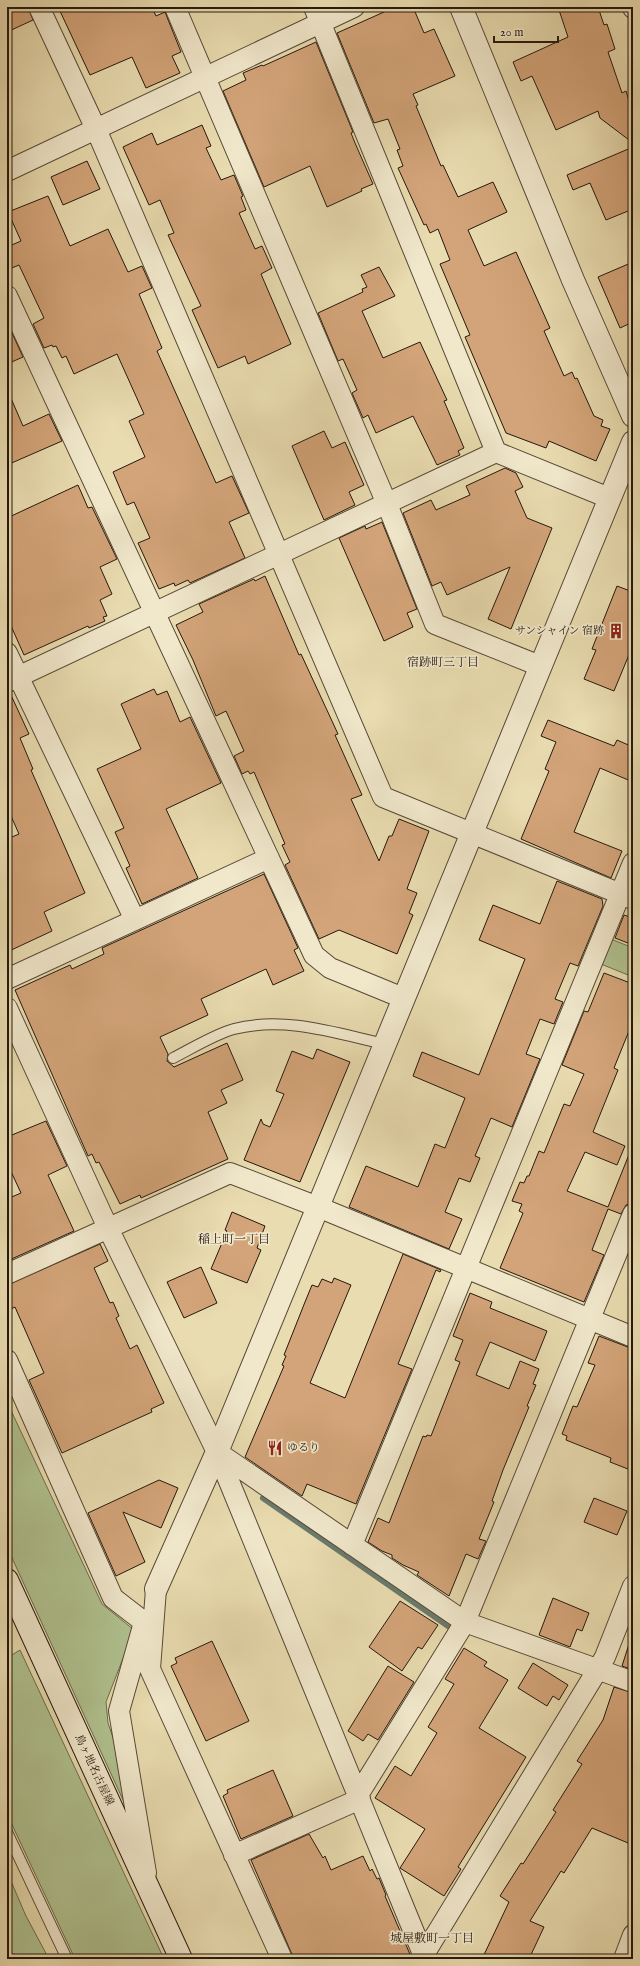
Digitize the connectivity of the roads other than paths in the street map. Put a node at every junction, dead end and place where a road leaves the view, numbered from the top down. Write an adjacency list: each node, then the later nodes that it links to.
1 (39, 7): 7 (street)
2 (175, 7): 6 (street)
3 (354, 7): 5 (street)
4 (461, 7): 10 (street)
5 (317, 15): 6 (street); 12 (street)
6 (205, 77): 7 (street); 14 (street)
7 (96, 129): 8 (street); 15 (street)
8 (7, 171)
9 (7, 296): 16 (street)
10 (633, 416)
11 (633, 442): 13 (street)
12 (496, 452): 13 (street); 14 (street)
13 (609, 498): 18 (street)
14 (387, 504): 15 (street); 18 (street)
15 (279, 555): 16 (street); 20 (street)
16 (155, 613): 19 (street); 21 (street)
17 (7, 653): 19 (street)
18 (540, 666): 20 (street)
19 (13, 679): 24 (street)
20 (471, 832): 23 (street); 26 (street)
21 (269, 858): 24 (street); 26 (street)
22 (633, 863): 23 (street)
23 (627, 896): 33 (street)
24 (135, 920): 25 (street)
25 (7, 979)
26 (403, 998): 28 (street)
27 (7, 1008): 32 (street)
28 (384, 1044): 29 (lane); 30 (street)
29 (173, 1058)
30 (318, 1207): 32 (street); 33 (street); 38 (street)
31 (633, 1214): 35 (street)
32 (108, 1228): 34 (street); 38 (street)
33 (467, 1268): 35 (street); 39 (street)
34 (7, 1274)
35 (589, 1318): 36 (street); 44 (street)
36 (633, 1336)
37 (7, 1360): 43 (street)
38 (217, 1452): 39 (street); 42 (street); 47 (street)
39 (352, 1545): 44 (street)
40 (7, 1580): 50 (street, 鳥ヶ地名古屋線)
41 (633, 1586): 45 (street)
42 (156, 1589): 43 (street); 49 (street)
43 (144, 1622): 50 (street)
44 (465, 1622): 45 (street); 47 (street)
45 (598, 1669): 46 (street); 52 (street)
46 (633, 1682)
47 (359, 1797): 49 (street); 52 (street)
48 (7, 1832): 53 (lane)
49 (234, 1855): 55 (street)
50 (148, 1890): 54 (street, 鳥ヶ地名古屋線)
51 (633, 1935): 56 (street)
52 (424, 1957)
53 (67, 1959)
54 (181, 1959)
55 (282, 1959)
56 (624, 1959)

